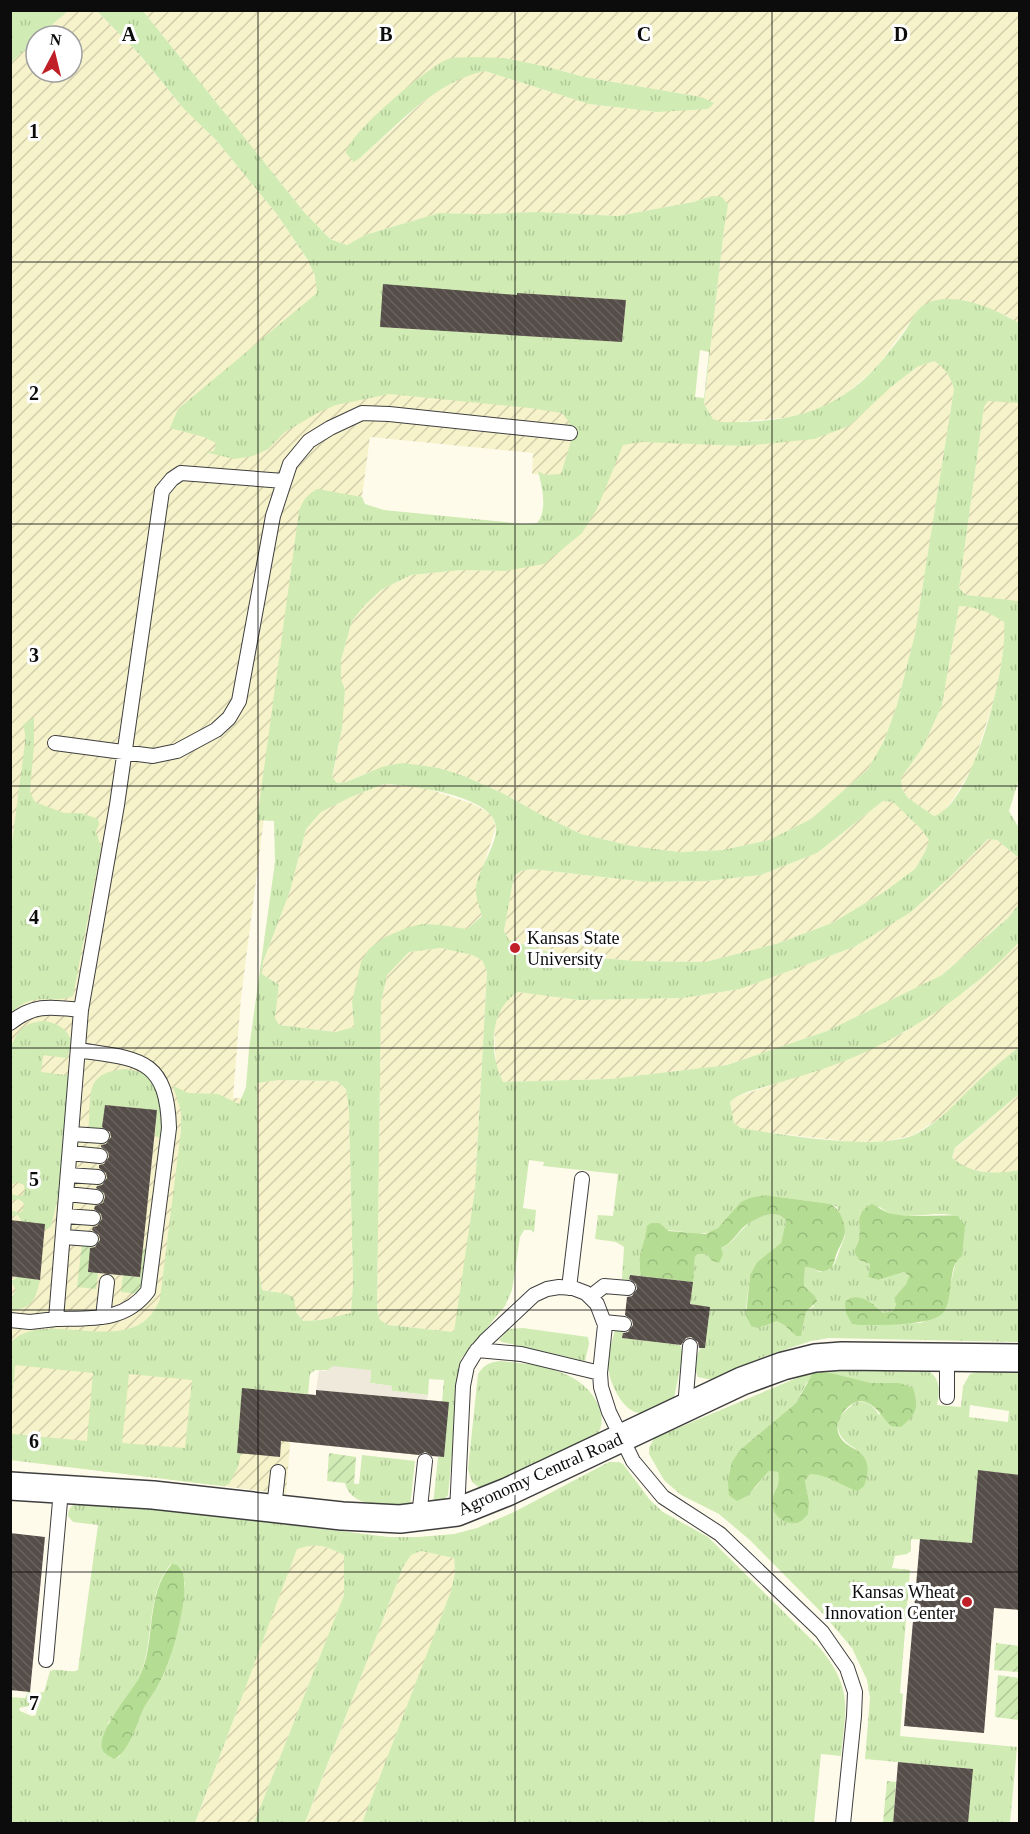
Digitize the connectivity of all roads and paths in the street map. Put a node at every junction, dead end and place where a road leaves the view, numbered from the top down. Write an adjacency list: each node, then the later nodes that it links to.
1 (570, 433): 2 (lane)
2 (284, 481): 4 (lane); 4 (lane)
3 (55, 743): 4 (lane)
4 (124, 752): 5 (lane)
5 (81, 1010): 6 (lane); 7 (lane)
6 (10, 1023)
7 (78, 1050): 8 (lane); 25 (lane)
8 (72, 1134): 9 (lane); 10 (lane)
9 (102, 1136)
10 (70, 1153): 11 (lane); 12 (lane)
11 (99, 1156)
12 (68, 1175): 13 (lane); 15 (lane)
13 (98, 1177)
14 (582, 1179): 22 (lane)
15 (67, 1194): 16 (lane); 17 (lane)
16 (96, 1197)
17 (65, 1216): 18 (lane); 19 (lane)
18 (93, 1218)
19 (64, 1237): 20 (lane); 26 (lane)
20 (91, 1239)
21 (107, 1282): 25 (lane)
22 (569, 1288): 24 (lane); 31 (lane)
23 (628, 1288): 24 (lane)
24 (590, 1297): 28 (lane)
25 (103, 1317): 26 (lane)
26 (56, 1319): 27 (lane)
27 (10, 1320)
28 (603, 1322): 29 (lane); 34 (lane)
29 (624, 1324)
30 (690, 1347): 36 (lane)
31 (477, 1350): 34 (lane); 43 (lane)
32 (947, 1357): 33 (street, Agronomy Central Road); 35 (lane); 36 (street, Agronomy Central Road)
33 (1020, 1358)
34 (600, 1373): 37 (lane)
35 (947, 1397)
36 (685, 1408): 37 (street, Agronomy Central Road)
37 (621, 1438): 43 (street, Agronomy Central Road); 46 (lane)
38 (425, 1461): 44 (lane)
39 (278, 1472): 42 (lane)
40 (10, 1486): 41 (street, Agronomy Central Road)
41 (61, 1490): 42 (street, Agronomy Central Road); 45 (lane)
42 (274, 1508): 44 (street, Agronomy Central Road)
43 (457, 1512): 44 (street, Agronomy Central Road)
44 (419, 1517)
45 (46, 1660)
46 (843, 1824)

